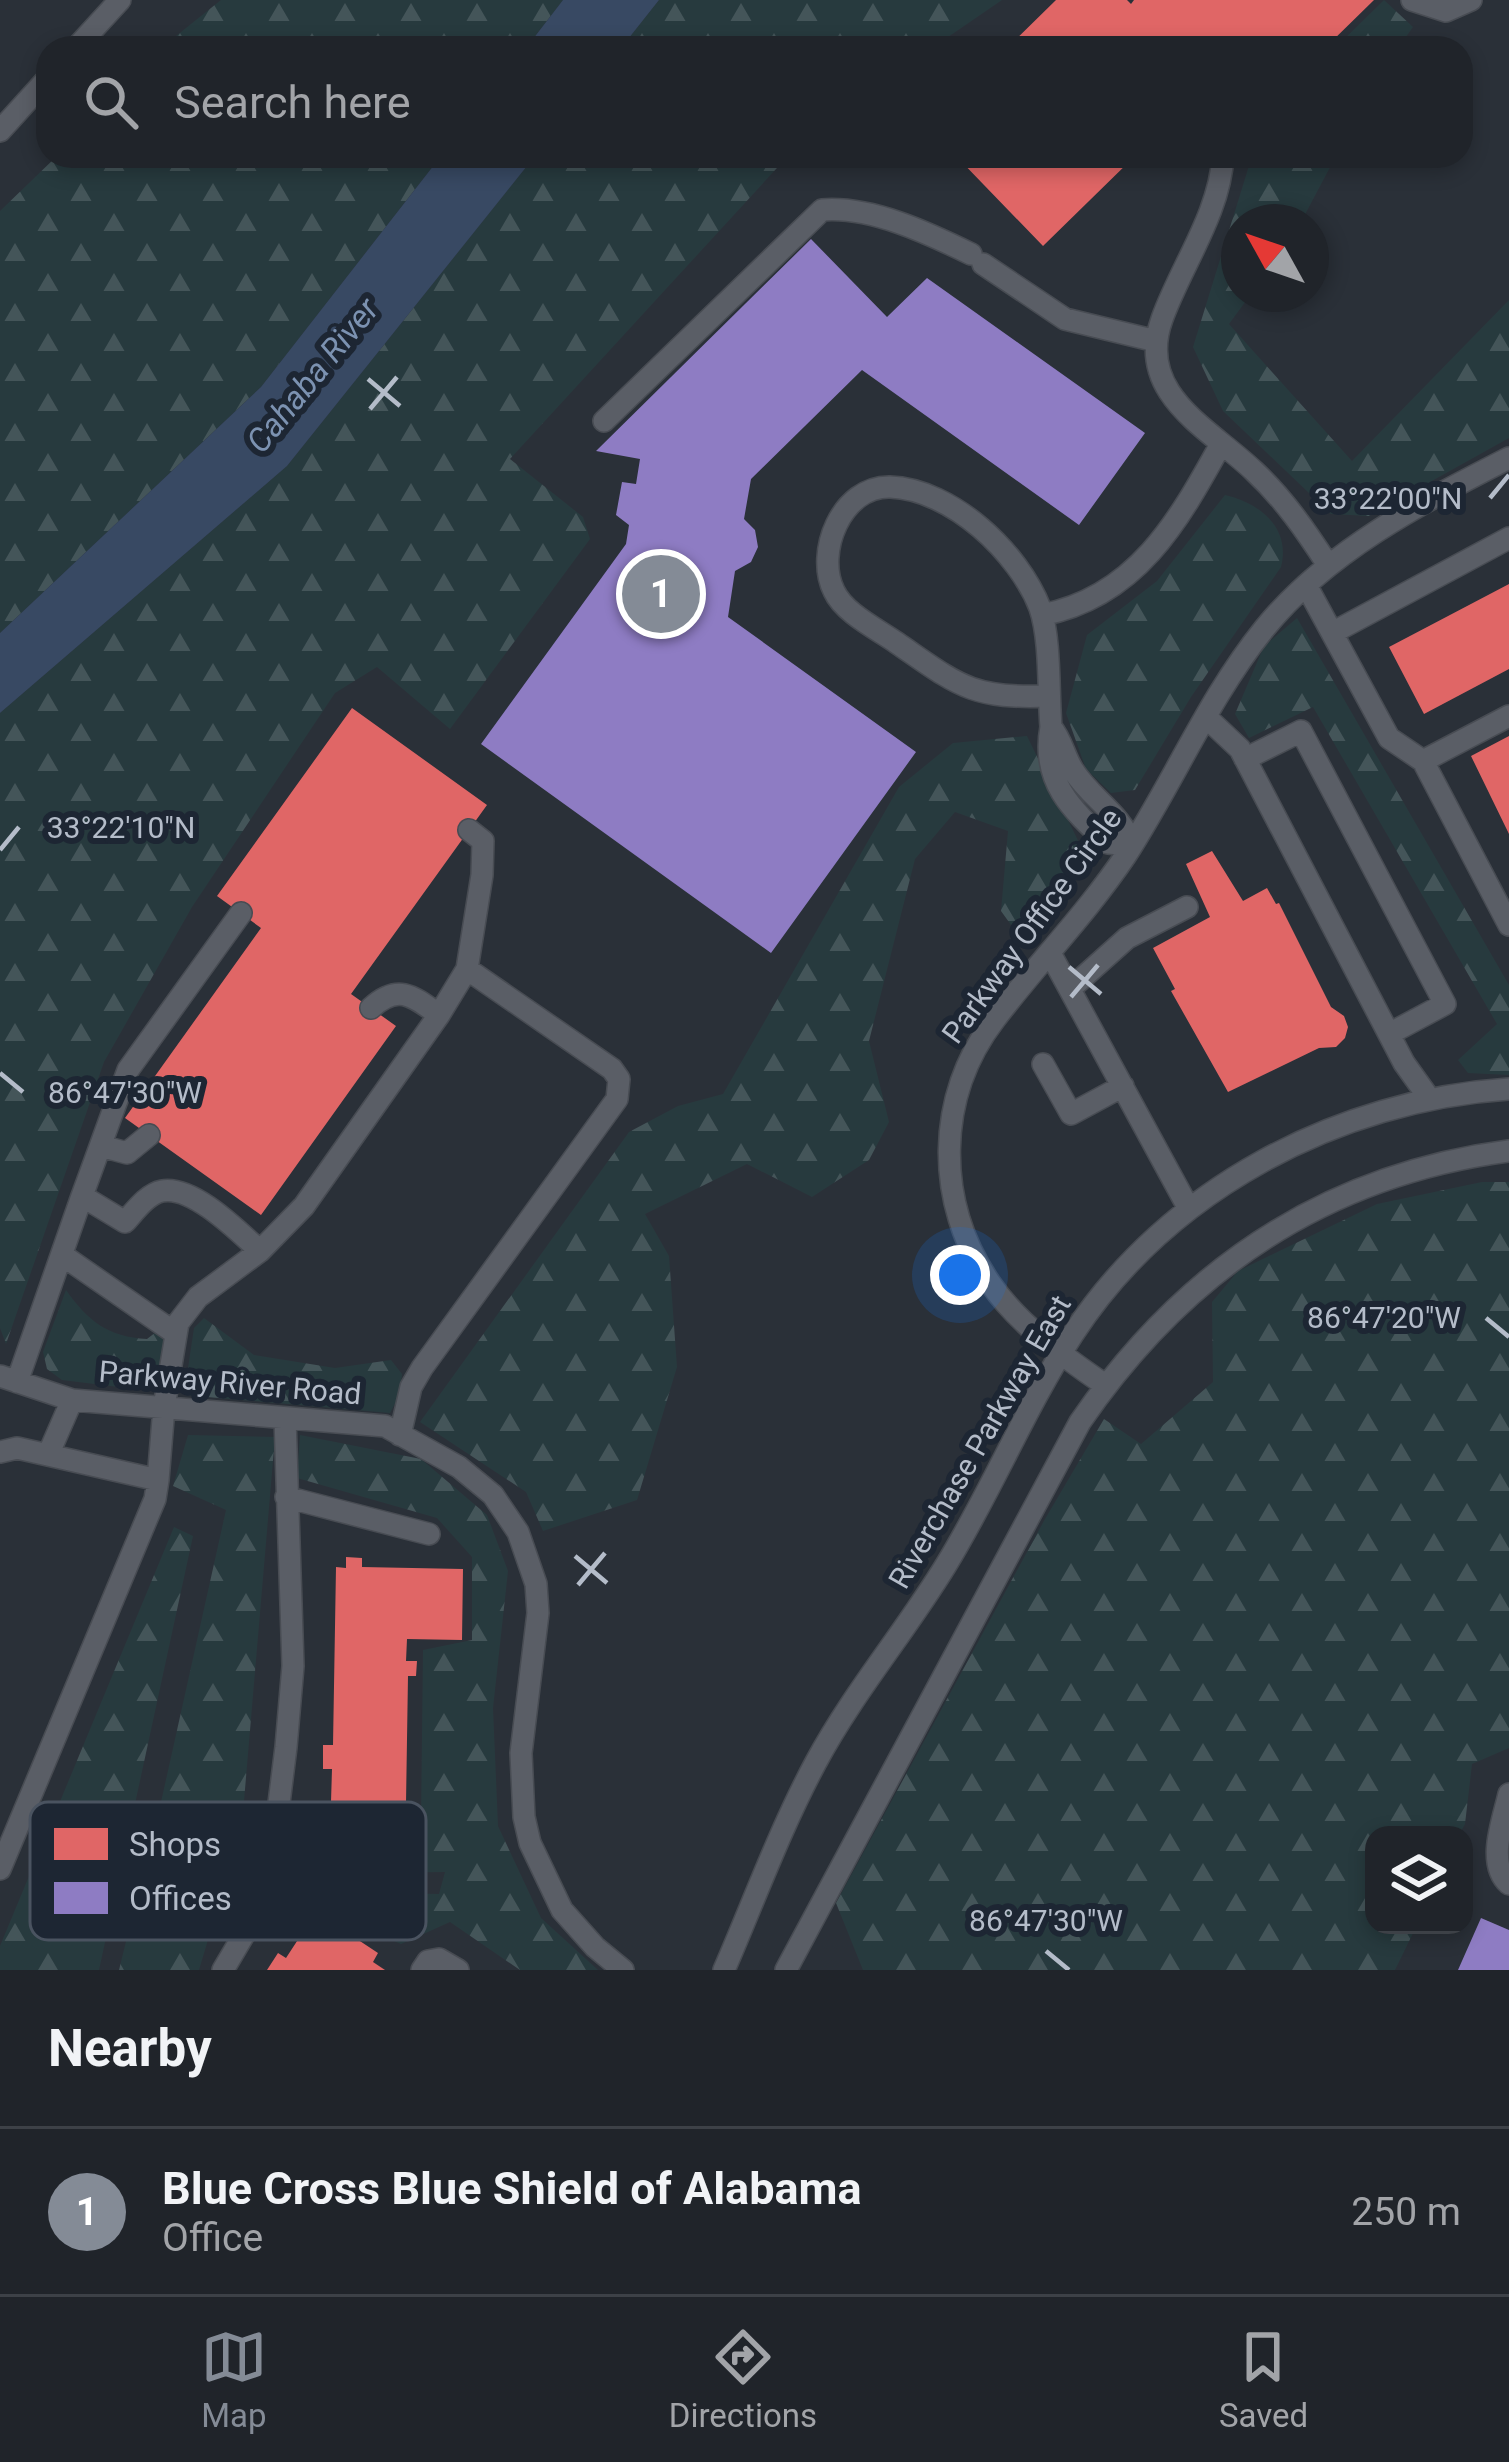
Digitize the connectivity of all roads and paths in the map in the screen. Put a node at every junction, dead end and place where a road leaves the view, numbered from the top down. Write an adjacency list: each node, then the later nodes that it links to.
1 (120, 0): 4 (street)
2 (1412, 0): 3 (street)
3 (1471, 0)
4 (87, 36)
5 (36, 91): 6 (street)
6 (0, 131)
7 (1221, 168): 8 (street)
8 (1156, 341): 9 (street); 10 (street)
9 (604, 421)
10 (1221, 444): 13 (street); 15 (street)
11 (1509, 458): 13 (street, Parkway Office Circle)
12 (1509, 538): 16 (street)
13 (1328, 565): 14 (street, Parkway Office Circle)
14 (1306, 585): 16 (street); 19 (street, Parkway Office Circle)
15 (1042, 615): 17 (street); 17 (street)
16 (1332, 633): 21 (street)
17 (1048, 696): 23 (street)
18 (1509, 716): 21 (street)
19 (1207, 718): 20 (street); 23 (street, Parkway Office Circle)
20 (1245, 759): 32 (street); 32 (street)
21 (1423, 761): 26 (street)
22 (469, 830): 28 (street)
23 (1132, 844): 27 (street, Parkway Office Circle)
24 (1187, 908): 29 (street)
25 (241, 914): 38 (street)
26 (1509, 925)
27 (1050, 953): 29 (street); 45 (street, Parkway Office Circle)
28 (467, 969): 31 (street); 51 (street)
29 (1070, 989): 34 (street)
30 (371, 1008): 31 (street)
31 (440, 1015): 42 (street)
32 (1389, 1034): 36 (street)
33 (1042, 1064): 34 (street)
34 (1123, 1086): 41 (street)
35 (1509, 1089): 36 (street, Riverchase Parkway East)
36 (1429, 1098): 41 (street, Riverchase Parkway East)
37 (149, 1135): 38 (street)
38 (100, 1146): 40 (street)
39 (1509, 1151): 47 (street)
40 (82, 1196): 42 (street); 43 (street)
41 (1190, 1209): 45 (street, Riverchase Parkway East)
42 (260, 1251): 44 (street)
43 (62, 1255): 44 (street); 46 (street)
44 (175, 1333): 49 (street)
45 (1061, 1352): 47 (street, Parkway Office Circle); 66 (street, Riverchase Parkway East)
46 (9, 1379): 48 (street, Parkway River Road)
47 (1106, 1385): 67 (street)
48 (71, 1400): 49 (street, Parkway River Road); 53 (street)
49 (164, 1407): 50 (street, Parkway River Road); 54 (street)
50 (285, 1418): 51 (street, Parkway River Road); 55 (street)
51 (400, 1435): 65 (street, Parkway River Road)
52 (0, 1451): 53 (street)
53 (49, 1455): 54 (street)
54 (158, 1480): 59 (street)
55 (286, 1497): 56 (street); 58 (street)
56 (429, 1534)
57 (1509, 1794): 60 (street)
58 (278, 1802)
59 (0, 1869)
60 (1509, 1884)
61 (241, 1940): 62 (street)
62 (223, 1970)
63 (422, 1970): 64 (street)
64 (458, 1970)
65 (623, 1970)
66 (724, 1970)
67 (786, 1970)

